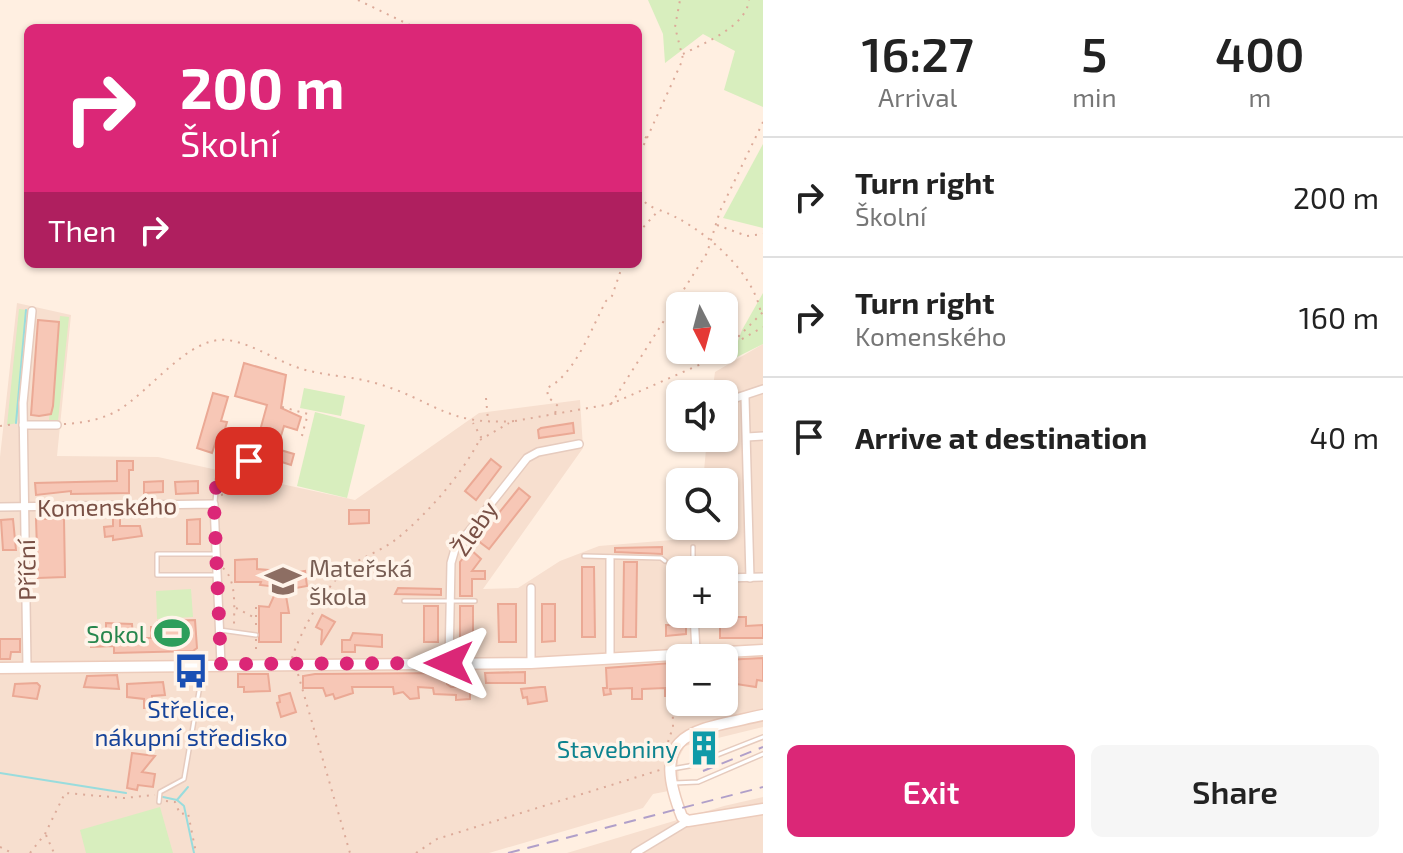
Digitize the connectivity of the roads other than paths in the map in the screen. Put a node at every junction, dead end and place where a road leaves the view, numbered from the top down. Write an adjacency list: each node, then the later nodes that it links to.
1 (32, 311): 6 (street, Příční)
2 (763, 389): 3 (street)
3 (745, 397): 4 (street); 10 (street)
4 (738, 398)
5 (40, 414): 7 (street)
6 (23, 425): 7 (street); 14 (street, Příční)
7 (40, 425): 8 (street)
8 (57, 425)
9 (763, 436): 10 (street)
10 (747, 437): 25 (street)
11 (579, 444): 28 (street, Žleby)
12 (275, 466): 13 (lane)
13 (217, 504): 14 (street, Komenského); 17 (street)
14 (25, 506): 15 (street, Komenského); 40 (street, Příční)
15 (0, 507)
16 (693, 547): 19 (lane)
17 (217, 554): 22 (street); 22 (lane)
18 (584, 556): 20 (lane)
19 (693, 556)
20 (610, 559): 21 (lane); 35 (street)
21 (665, 561)
22 (220, 571): 30 (street)
23 (763, 577): 25 (street)
24 (738, 578): 25 (street)
25 (750, 578)
26 (531, 588): 37 (street)
27 (404, 601): 28 (lane)
28 (450, 601): 29 (lane); 36 (street, Žleby)
29 (475, 601)
30 (220, 630): 31 (lane); 39 (street)
31 (256, 635)
32 (763, 650): 33 (street)
33 (738, 651)
34 (666, 654): 35 (street)
35 (610, 659): 37 (street)
36 (449, 663): 37 (street); 39 (street)
37 (531, 663)
38 (203, 664): 39 (street); 40 (street); 47 (lane)
39 (221, 664)
40 (27, 667): 41 (street)
41 (0, 668)
42 (763, 715): 45 (street)
43 (763, 737): 45 (lane)
44 (763, 754): 46 (lane)
45 (669, 769): 46 (street)
46 (670, 784): 49 (street)
47 (159, 801)
48 (763, 809): 49 (street)
49 (688, 821): 50 (street)
50 (635, 853)

